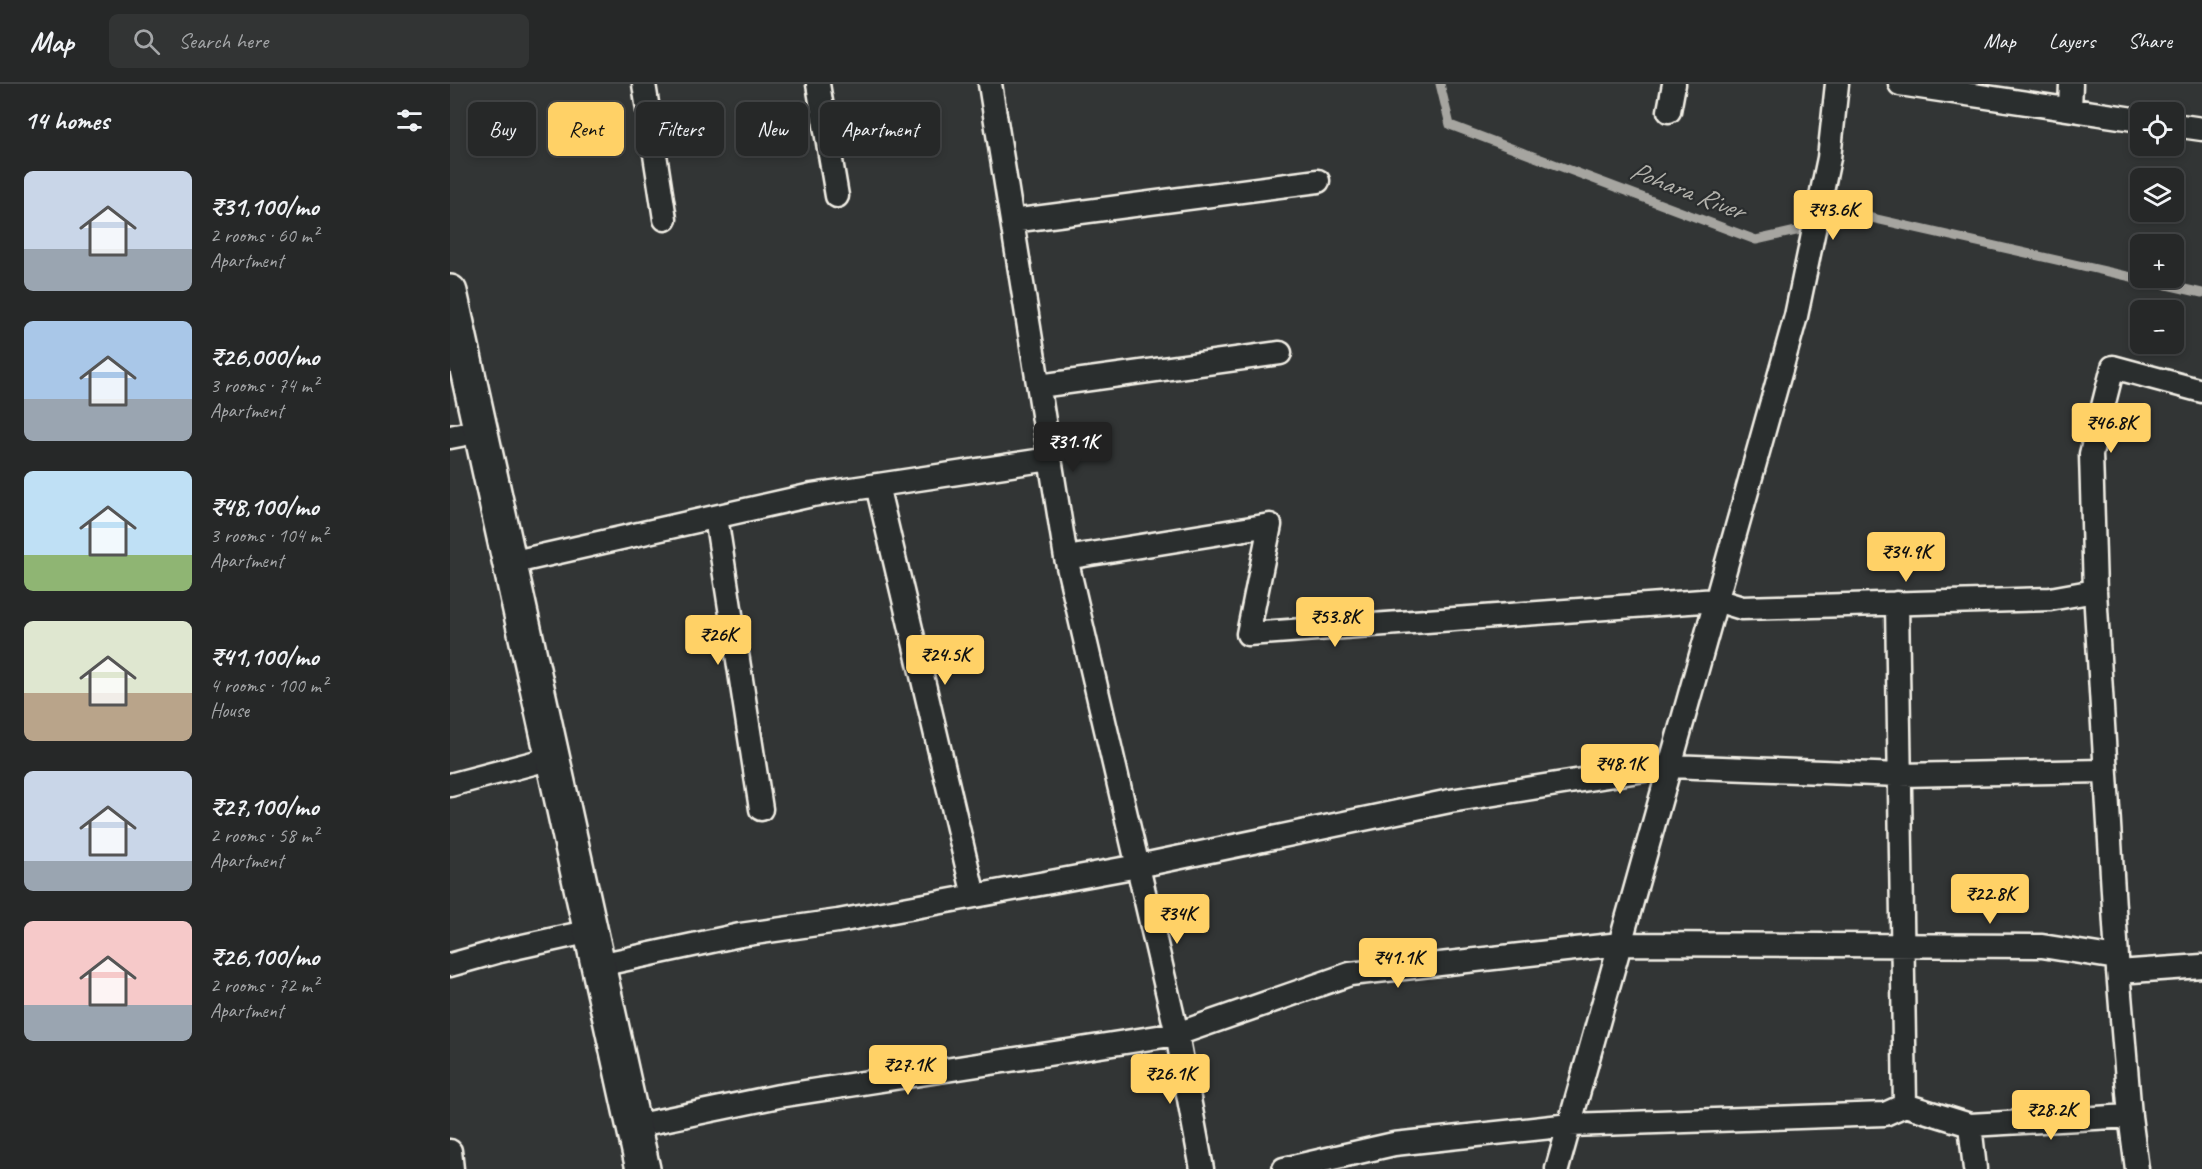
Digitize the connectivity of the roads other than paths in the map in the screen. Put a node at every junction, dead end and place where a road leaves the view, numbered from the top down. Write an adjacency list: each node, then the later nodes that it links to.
1 (644, 84): 15 (street)
2 (819, 84): 14 (street)
3 (990, 84): 16 (street)
4 (1674, 84): 9 (street)
5 (1837, 84): 28 (street)
6 (1900, 84): 8 (street)
7 (2071, 84): 8 (street)
8 (2070, 109): 10 (street)
9 (1669, 111)
10 (2130, 118)
11 (2184, 126): 12 (street)
12 (2202, 129)
13 (1318, 181): 16 (street)
14 (837, 196)
15 (665, 219)
16 (1012, 221): 19 (street)
17 (450, 292): 21 (street)
18 (1280, 353): 19 (street)
19 (1039, 386): 22 (street)
20 (2202, 391): 27 (street)
21 (465, 434): 26 (street)
22 (1050, 459): 23 (street); 25 (street)
23 (877, 485): 24 (street); 37 (street)
24 (716, 517): 26 (street); 35 (street)
25 (1066, 558): 28 (street); 36 (street)
26 (510, 563): 30 (street)
27 (2095, 591): 29 (street); 32 (street)
28 (1716, 600): 29 (street); 31 (street)
29 (1896, 603): 33 (street)
30 (552, 758): 34 (street); 38 (street)
31 (1670, 766): 33 (street); 36 (street); 39 (street)
32 (2104, 771): 33 (street); 43 (street)
33 (1900, 775): 40 (street)
34 (450, 785)
35 (761, 809)
36 (1138, 866): 37 (street); 45 (street)
37 (974, 896): 42 (street)
38 (591, 931): 41 (street); 42 (street)
39 (1620, 944): 40 (street); 45 (street); 48 (street)
40 (1902, 945): 43 (street); 46 (street)
41 (450, 965)
42 (599, 965): 50 (street)
43 (2118, 965): 44 (street); 47 (street)
44 (2202, 966)
45 (1177, 1034): 50 (street); 54 (street)
46 (1905, 1105): 48 (street); 49 (street)
47 (2130, 1116): 49 (street); 58 (street)
48 (1570, 1125): 55 (street); 56 (street)
49 (1970, 1125): 57 (street)
50 (634, 1126): 53 (street)
51 (450, 1150): 52 (street)
52 (452, 1169)
53 (643, 1169)
54 (1202, 1169)
55 (1284, 1169)
56 (1557, 1169)
57 (1975, 1169)
58 (2137, 1169)

